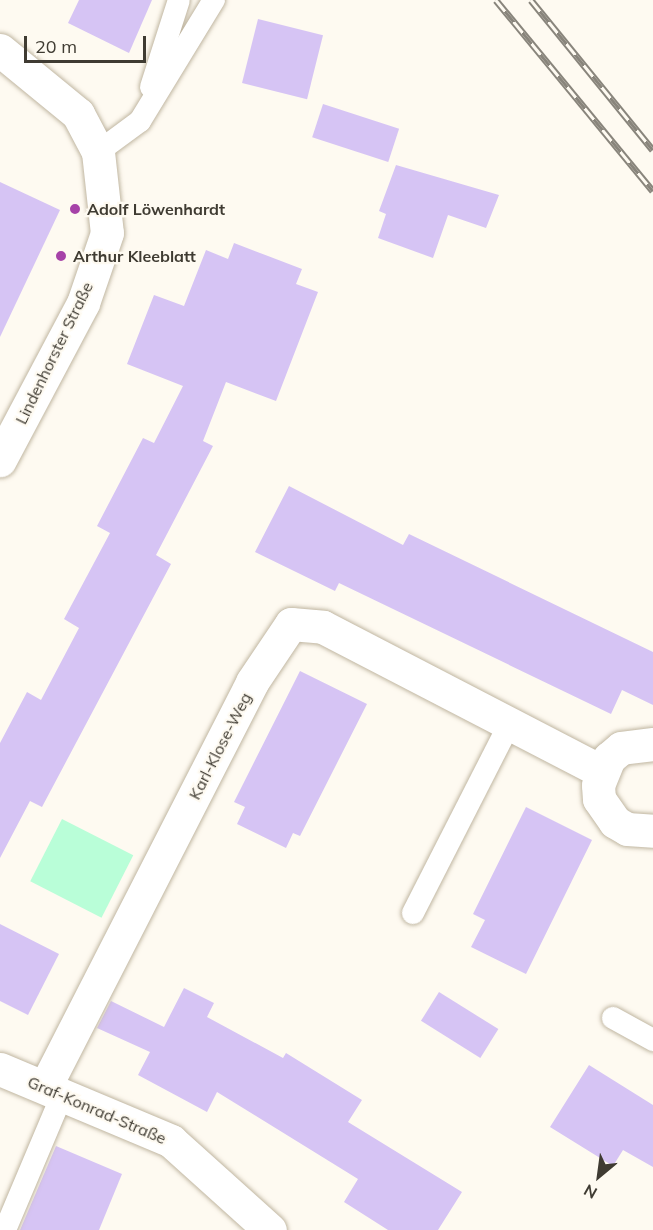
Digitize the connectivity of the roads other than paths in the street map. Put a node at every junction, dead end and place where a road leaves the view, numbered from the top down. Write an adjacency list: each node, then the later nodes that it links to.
1 (179, 0): 4 (lane)
2 (214, 0): 4 (lane)
3 (0, 50): 5 (street)
4 (140, 121): 5 (lane)
5 (98, 152): 6 (street, Lindenhorster Straße)
6 (0, 460)
7 (510, 723): 9 (street, Karl-Klose-Weg); 11 (lane); 15 (street, Karl-Klose-Weg)
8 (653, 744): 9 (street)
9 (601, 771): 10 (street)
10 (653, 831)
11 (413, 913)
12 (613, 1017): 13 (lane)
13 (653, 1040)
14 (0, 1069): 15 (street, Graf-Konrad-Straße)
15 (54, 1090): 16 (lane); 17 (street, Graf-Konrad-Straße)
16 (4, 1230)
17 (270, 1230)

